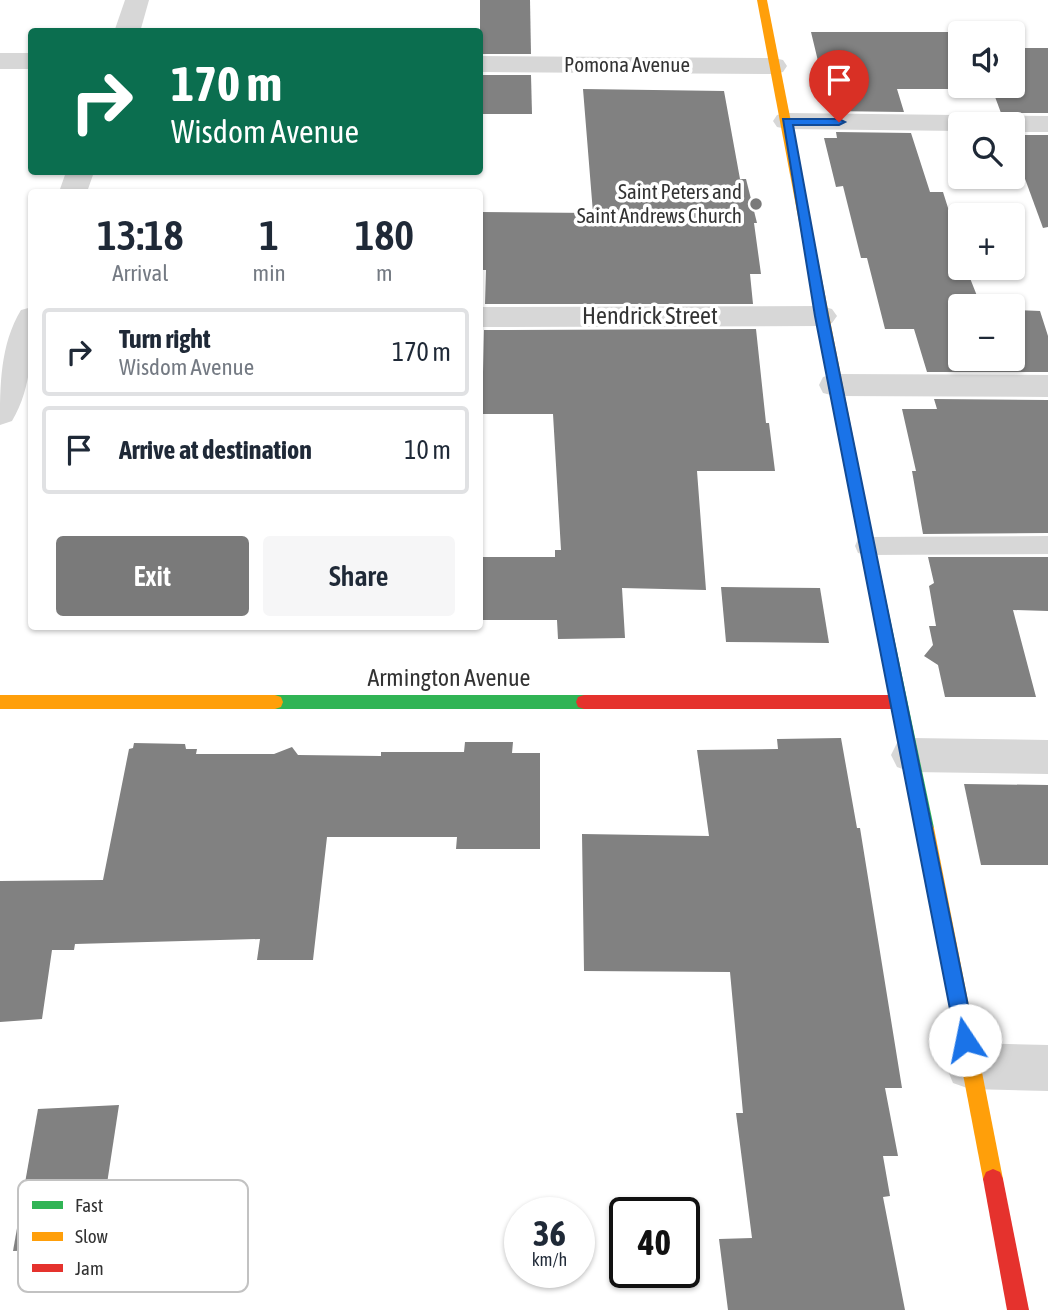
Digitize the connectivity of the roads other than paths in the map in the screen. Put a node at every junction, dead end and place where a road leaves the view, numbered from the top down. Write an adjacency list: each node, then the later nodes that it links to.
1 (137, 0): 3 (street)
2 (762, 0): 7 (street)
3 (128, 28)
4 (0, 61): 5 (street)
5 (28, 61)
6 (483, 64): 7 (street, Pomona Avenue)
7 (774, 66): 8 (street)
8 (787, 121): 9 (street); 10 (street)
9 (1048, 124)
10 (821, 316): 11 (street, Hendrick Street); 15 (street)
11 (483, 317)
12 (0, 318): 13 (street)
13 (28, 318)
14 (28, 327): 17 (street)
15 (835, 385): 16 (street); 19 (street)
16 (1048, 386)
17 (0, 412)
18 (1048, 545): 19 (lane)
19 (867, 546): 21 (street)
20 (0, 702): 21 (street, Armington Avenue)
21 (898, 702): 22 (street)
22 (911, 755): 23 (street); 24 (street)
23 (1048, 757)
24 (970, 1066): 25 (street); 26 (street)
25 (1048, 1068)
26 (1018, 1310)

